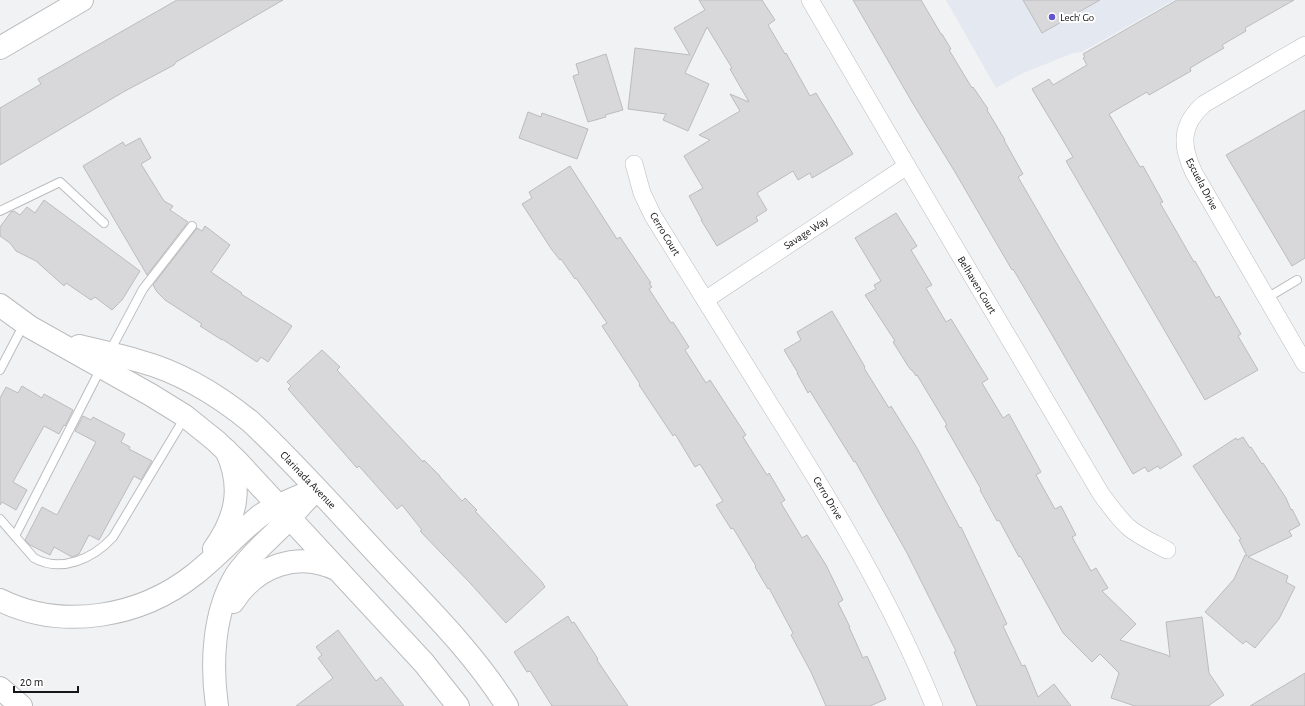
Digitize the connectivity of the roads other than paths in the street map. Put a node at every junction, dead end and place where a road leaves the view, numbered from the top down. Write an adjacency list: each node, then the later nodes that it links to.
1 (82, 0): 4 (main road)
2 (810, 0): 6 (street, Belhaven Court)
3 (1305, 45): 11 (street, Escuela Drive)
4 (0, 48)
5 (634, 164): 12 (street, Cerro Court)
6 (907, 166): 12 (street, Savage Way); 24 (street, Belhaven Court)
7 (0, 211): 8 (lane)
8 (104, 223)
9 (192, 226): 16 (lane)
10 (1298, 280): 11 (lane)
11 (1267, 298): 15 (street, Escuela Drive)
12 (705, 300): 34 (street, Cerro Drive)
13 (0, 305): 14 (main road, Clarinada Avenue)
14 (25, 324): 16 (main road, Clarinada Avenue); 17 (lane)
15 (1302, 353)
16 (105, 361): 18 (main road, Clarinada Avenue); 20 (main road, Clarinada Avenue); 23 (lane)
17 (0, 370)
18 (185, 416): 19 (main road, Clarinada Avenue); 23 (lane)
19 (226, 450): 21 (main road, Clarinada Avenue); 26 (main road)
20 (316, 489): 21 (main road); 33 (main road, Clarinada Avenue)
21 (284, 512): 25 (main road, Clarinada Avenue); 26 (main road); 28 (main road)
22 (0, 519): 23 (lane)
23 (15, 536)
24 (1167, 550)
25 (338, 570): 28 (main road); 32 (main road, Clarinada Avenue)
26 (175, 588): 27 (main road)
27 (0, 600)
28 (215, 647): 31 (main road)
29 (0, 688): 30 (main road)
30 (21, 706)
31 (216, 706)
32 (458, 706)
33 (507, 706)
34 (934, 706)

